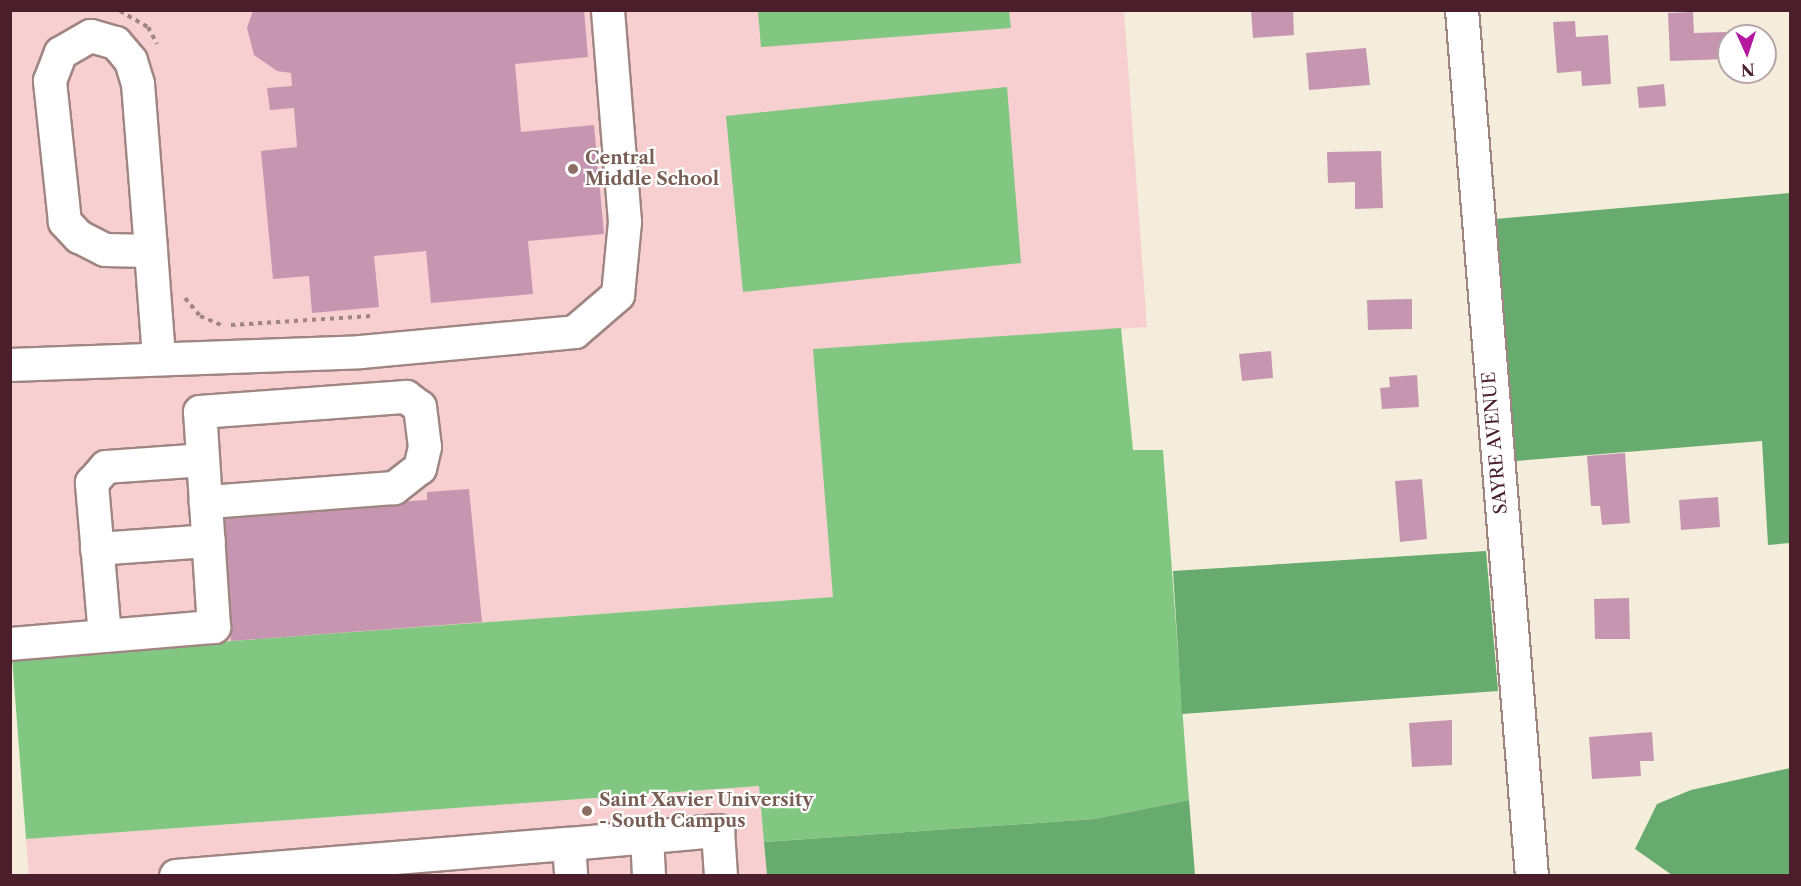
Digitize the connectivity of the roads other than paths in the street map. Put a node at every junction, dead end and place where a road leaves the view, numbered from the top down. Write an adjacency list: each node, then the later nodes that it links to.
1 (608, 10): 4 (street)
2 (1461, 10): 20 (street, SAYRE AVENUE)
3 (151, 251): 3 (street); 4 (street)
4 (159, 357): 5 (street)
5 (10, 365)
6 (203, 460): 7 (street); 7 (street); 9 (street)
7 (206, 502): 8 (street)
8 (209, 541): 9 (street); 10 (street)
9 (98, 549): 10 (street)
10 (105, 636): 11 (street)
11 (10, 644)
12 (647, 837): 13 (street); 18 (street); 19 (street)
13 (569, 844): 14 (street); 17 (street)
14 (269, 872): 15 (street)
15 (186, 875): 16 (street)
16 (176, 876)
17 (571, 876)
18 (649, 876)
19 (722, 876)
20 (1532, 876)

